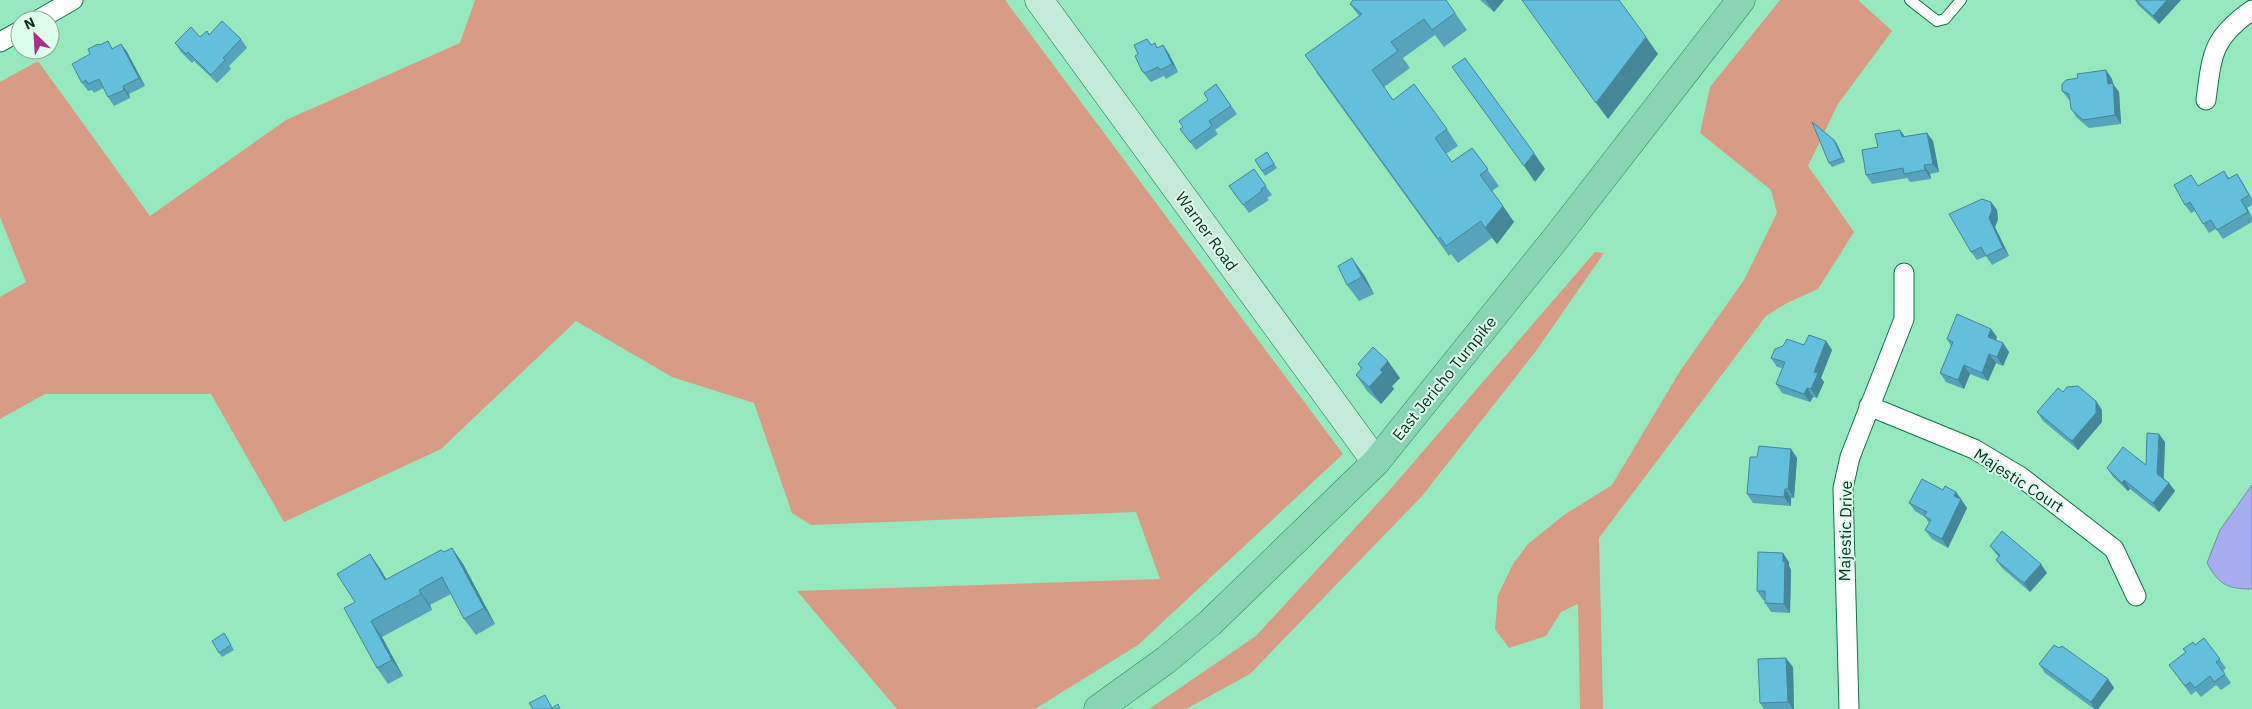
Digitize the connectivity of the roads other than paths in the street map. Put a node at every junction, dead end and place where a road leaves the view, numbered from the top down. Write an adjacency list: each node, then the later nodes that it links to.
1 (72, 0): 6 (street)
2 (1039, 0): 11 (street, Warner Road)
3 (1741, 0): 11 (main road, East Jericho Turnpike)
4 (1910, 0): 5 (lane)
5 (1961, 0)
6 (55, 10)
7 (2252, 10): 8 (street)
8 (2206, 100)
9 (1904, 273): 10 (street, Majestic Drive)
10 (1869, 406): 12 (street, Majestic Court); 14 (street, Majestic Drive)
11 (1376, 462): 13 (main road, East Jericho Turnpike)
12 (2136, 596)
13 (1098, 709)
14 (1849, 709)

